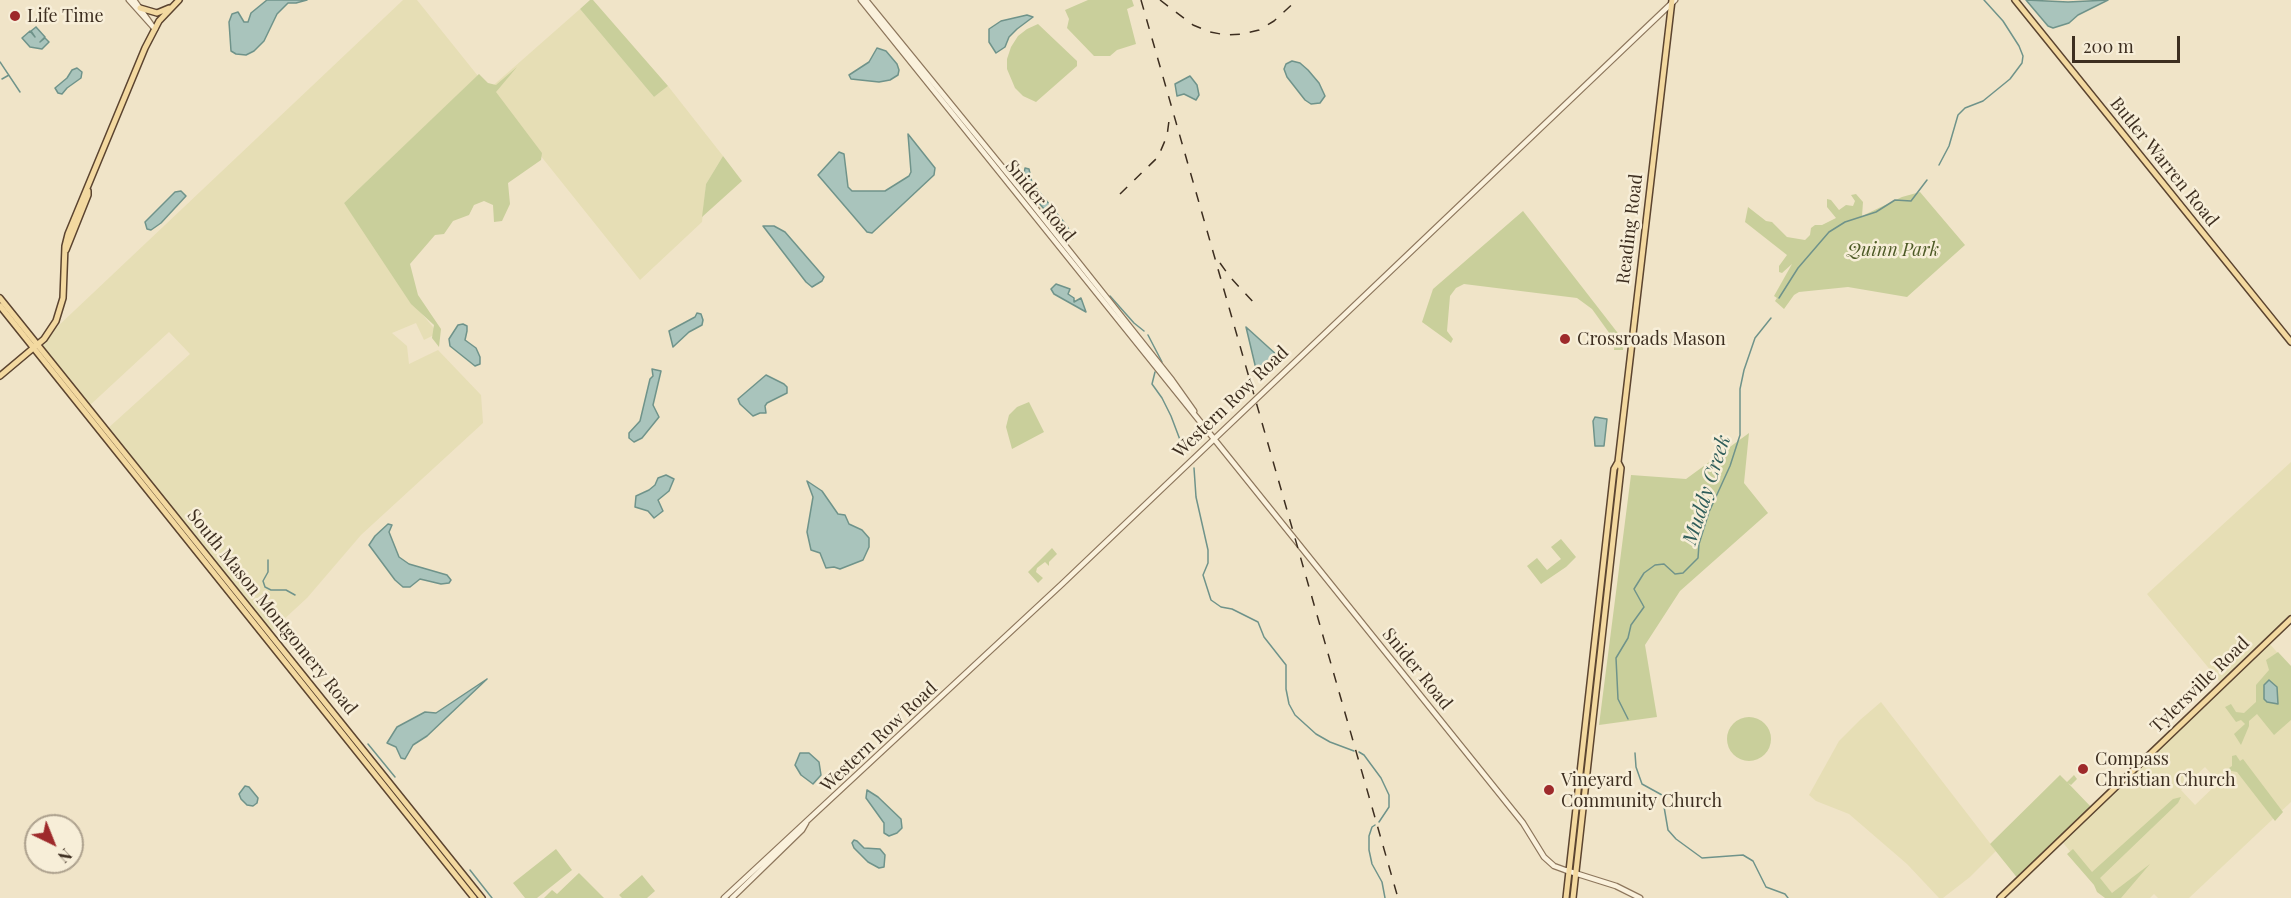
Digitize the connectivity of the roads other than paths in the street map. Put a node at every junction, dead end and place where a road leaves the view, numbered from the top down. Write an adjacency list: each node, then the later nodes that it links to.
1 (129, 0): 10 (street)
2 (134, 0): 9 (street)
3 (184, 0): 10 (main road)
4 (861, 0): 16 (street, Snider Road)
5 (866, 0): 16 (street, Snider Road)
6 (2015, 0): 13 (main road, Butler Warren Road)
7 (1673, 1): 17 (street, Western Row Road); 18 (main road, Reading Road)
8 (177, 2): 9 (main road); 10 (main road)
9 (140, 8): 10 (street)
10 (154, 29): 14 (main road)
11 (0, 298): 14 (main road)
12 (1, 307): 14 (main road)
13 (2291, 342)
14 (35, 347): 15 (main road); 23 (main road, South Mason Montgomery Road); 24 (main road, South Mason Montgomery Road)
15 (0, 376)
16 (1198, 419): 17 (street, Snider Road)
17 (1214, 438): 20 (street, Western Row Road); 21 (street, Snider Road)
18 (1618, 462): 21 (main road, Reading Road); 22 (main road, Reading Road)
19 (2291, 620): 30 (main road, Tylersville Road)
20 (806, 823): 25 (street, Western Row Road); 26 (street, Western Row Road)
21 (1569, 872): 22 (street, Snider Road); 27 (main road, Reading Road)
22 (1576, 875): 28 (main road, Reading Road); 29 (street, Snider Road)
23 (474, 898)
24 (482, 898)
25 (724, 898)
26 (732, 898)
27 (1566, 898)
28 (1573, 898)
29 (1640, 898)
30 (2000, 898)

